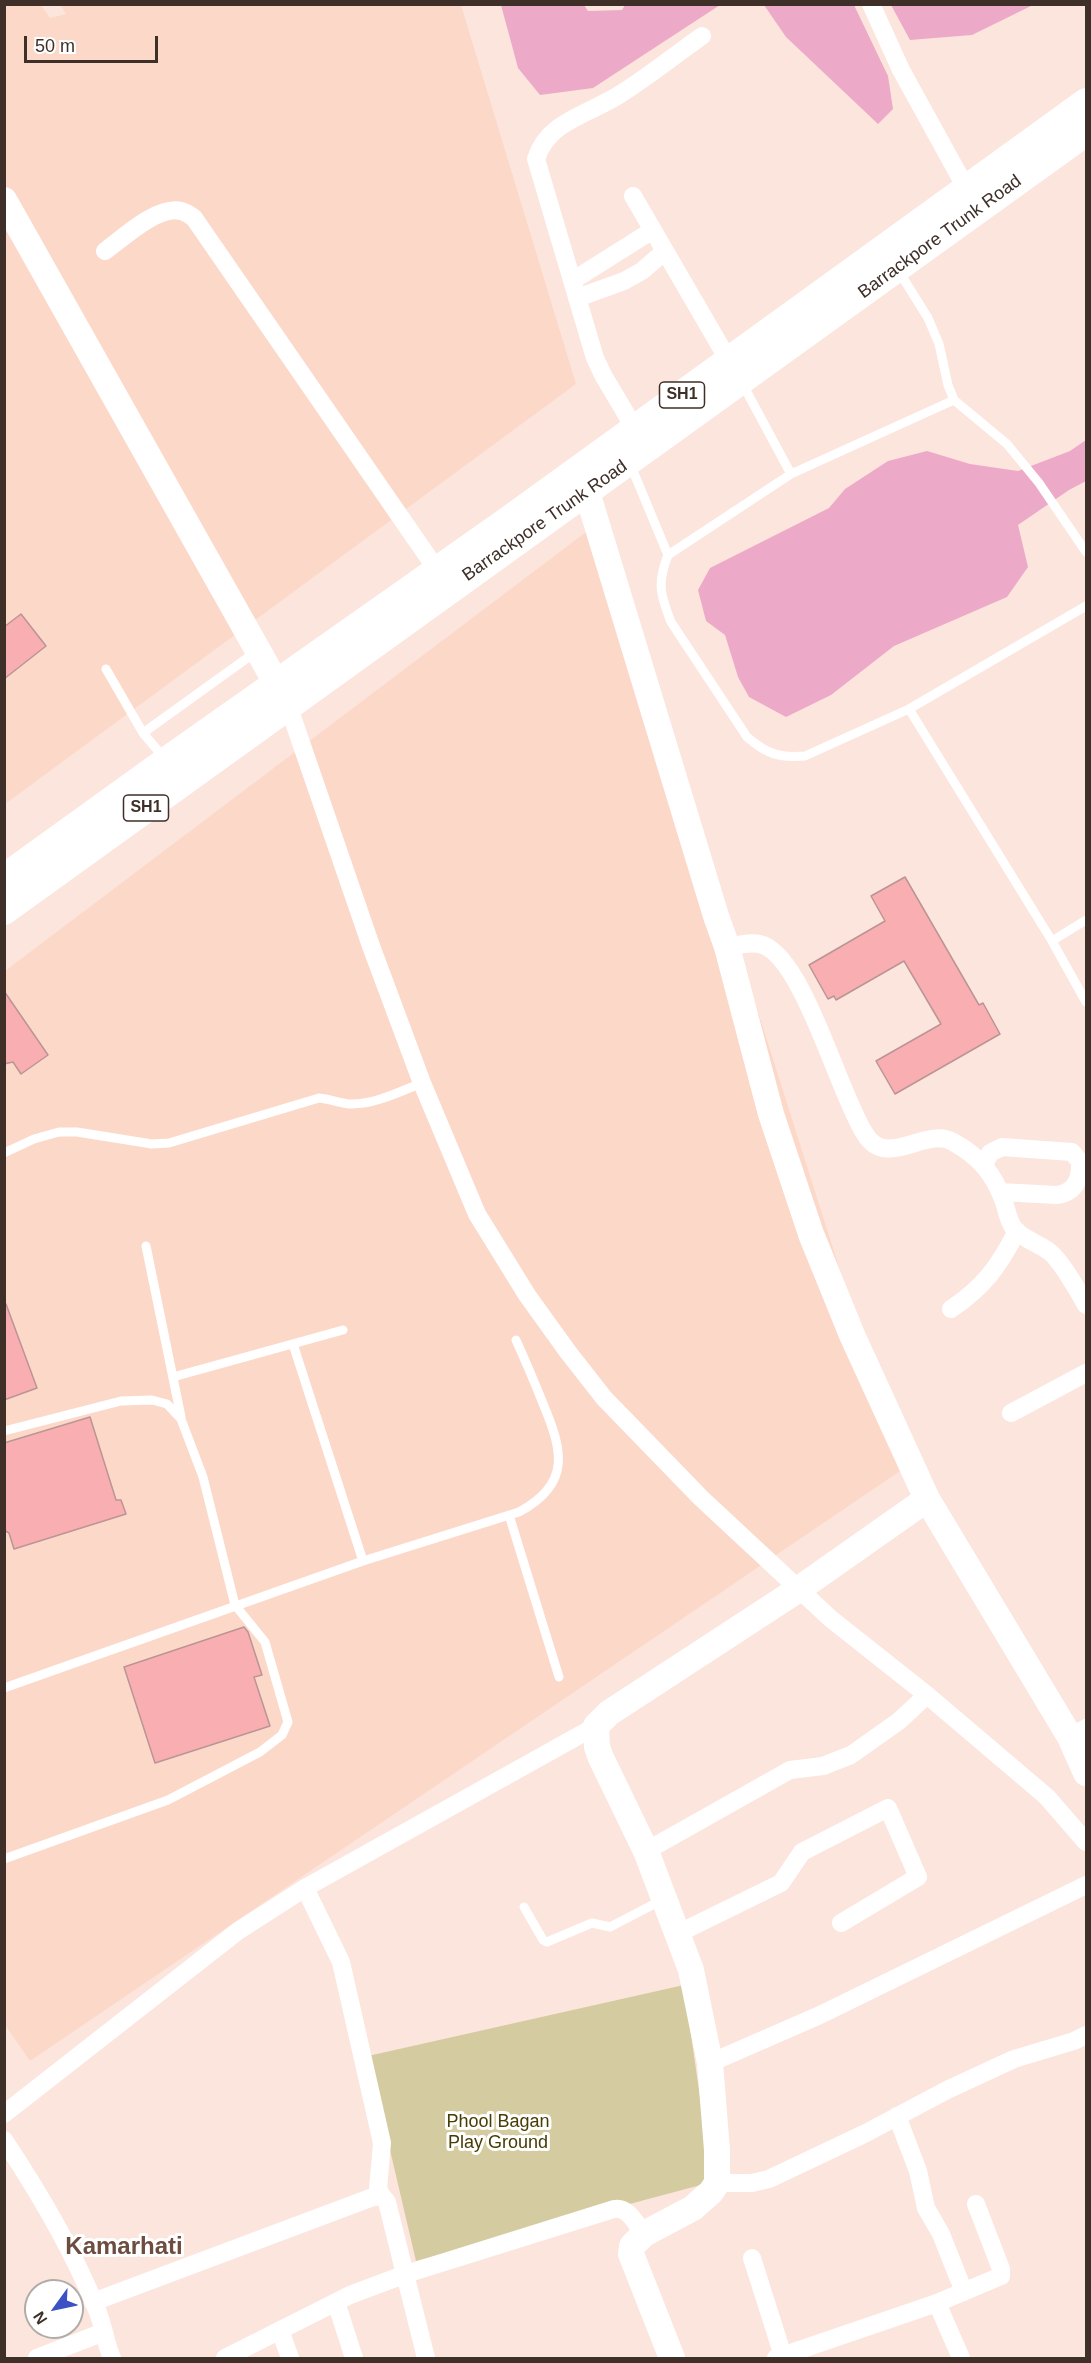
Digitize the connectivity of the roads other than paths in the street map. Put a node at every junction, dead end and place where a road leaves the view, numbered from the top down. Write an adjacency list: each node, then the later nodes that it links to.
1 (871, 4): 7 (street)
2 (702, 36): 12 (street)
3 (1086, 102): 7 (main road, Barrackpore Trunk Road / SH1)
4 (1086, 132): 7 (main road, Barrackpore Trunk Road / SH1)
5 (633, 196): 8 (street)
6 (4, 200): 23 (street)
7 (972, 200): 11 (main road, Barrackpore Trunk Road / SH1); 13 (main road, Barrackpore Trunk Road / SH1)
8 (653, 230): 10 (street); 12 (street)
9 (105, 251): 21 (street)
10 (665, 251): 12 (street); 13 (street)
11 (897, 268): 13 (main road, Barrackpore Trunk Road / SH1); 14 (lane)
12 (575, 290): 15 (street)
13 (735, 371): 15 (main road, Barrackpore Trunk Road / SH1); 16 (main road, Barrackpore Trunk Road / SH1); 17 (lane)
14 (954, 400): 17 (lane); 19 (lane)
15 (635, 429): 18 (main road, Barrackpore Trunk Road / SH1)
16 (629, 461): 18 (main road, Barrackpore Trunk Road / SH1); 20 (lane)
17 (791, 474): 20 (lane)
18 (581, 482): 21 (main road, Barrackpore Trunk Road / SH1); 25 (main road, Barrackpore Trunk Road / SH1); 33 (street)
19 (1086, 552)
20 (668, 555): 26 (lane)
21 (437, 570): 25 (main road, Barrackpore Trunk Road / SH1)
22 (1086, 606): 26 (lane)
23 (257, 651): 25 (street); 27 (lane)
24 (106, 669): 27 (lane)
25 (282, 694): 28 (main road, Barrackpore Trunk Road / SH1); 30 (main road, Barrackpore Trunk Road / SH1); 35 (street)
26 (909, 709): 32 (lane)
27 (142, 734): 28 (lane)
28 (166, 761): 29 (main road, Barrackpore Trunk Road / SH1)
29 (4, 878)
30 (4, 911)
31 (1086, 920): 32 (lane)
32 (1052, 941): 34 (lane)
33 (727, 947): 37 (street); 51 (street)
34 (1086, 1002)
35 (422, 1083): 36 (lane); 54 (street)
36 (4, 1153)
37 (984, 1165): 38 (street); 38 (street)
38 (1000, 1192): 39 (street)
39 (1017, 1231): 41 (street); 42 (street)
40 (146, 1246): 47 (lane)
41 (1086, 1305)
42 (951, 1309)
43 (343, 1330): 45 (lane)
44 (516, 1340): 52 (lane)
45 (292, 1344): 47 (lane); 53 (lane)
46 (1086, 1373): 48 (street)
47 (173, 1377): 49 (lane)
48 (1011, 1413)
49 (181, 1419): 50 (lane); 55 (lane)
50 (4, 1431)
51 (927, 1499): 54 (street); 60 (street)
52 (508, 1515): 53 (lane); 56 (lane)
53 (363, 1560): 55 (lane)
54 (799, 1589): 58 (street); 59 (street)
55 (235, 1605): 57 (lane); 64 (lane)
56 (559, 1677)
57 (4, 1688)
58 (927, 1695): 62 (street); 63 (street)
59 (596, 1726): 63 (street); 66 (street)
60 (1078, 1732): 61 (street)
61 (1086, 1773)
62 (1086, 1842)
63 (646, 1851): 67 (street)
64 (4, 1859)
65 (1086, 1885): 72 (street)
66 (305, 1888): 73 (street); 77 (street)
67 (664, 1899): 68 (lane); 70 (street)
68 (524, 1907)
69 (841, 1923): 70 (street)
70 (679, 1933): 72 (street)
71 (1086, 2035): 74 (street)
72 (710, 2063): 76 (street)
73 (4, 2114)
74 (897, 2116): 76 (street); 82 (street)
75 (4, 2140): 83 (street)
76 (717, 2183): 79 (street)
77 (382, 2196): 81 (street); 83 (street)
78 (976, 2204): 82 (street)
79 (644, 2234): 81 (street); 95 (street)
80 (752, 2258): 88 (street)
81 (406, 2274): 84 (street); 94 (street)
82 (964, 2292): 85 (street)
83 (93, 2301): 87 (street)
84 (336, 2302): 86 (street); 93 (street)
85 (938, 2303): 88 (street); 96 (street)
86 (280, 2330): 91 (street); 92 (street)
87 (104, 2332): 89 (street); 90 (street)
88 (779, 2357)
89 (37, 2358)
90 (112, 2358)
91 (225, 2358)
92 (290, 2358)
93 (354, 2358)
94 (426, 2358)
95 (672, 2358)
96 (961, 2358)

